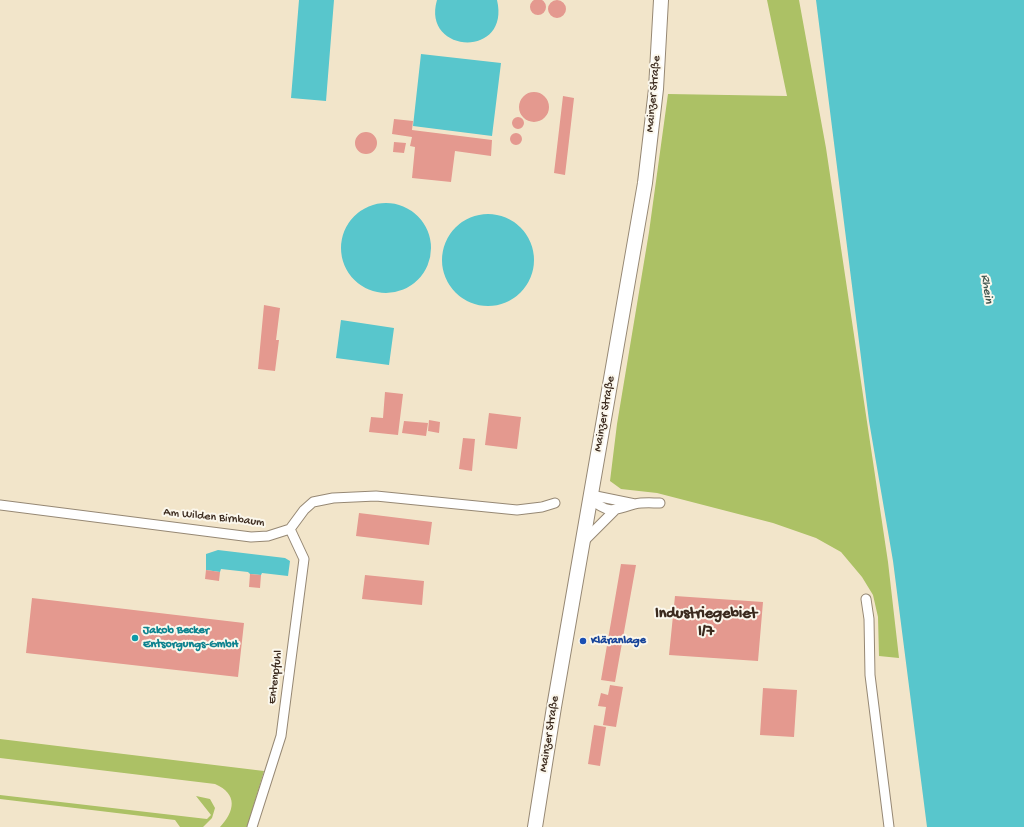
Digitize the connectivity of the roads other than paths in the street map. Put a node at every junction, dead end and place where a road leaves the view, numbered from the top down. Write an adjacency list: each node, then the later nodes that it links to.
1 (661, 0): 2 (main road, Mainzer Straße)
2 (590, 497): 5 (street); 7 (street); 9 (main road, Mainzer Straße)
3 (555, 503): 8 (street)
4 (660, 503): 5 (street)
5 (635, 504): 7 (street)
6 (0, 505): 8 (street, Am Wilden Birnbaum)
7 (615, 510): 9 (street)
8 (290, 529): 11 (street, Entenpfuhl)
9 (582, 544): 12 (main road, Mainzer Straße)
10 (866, 600): 13 (street)
11 (252, 827)
12 (535, 827)
13 (889, 827)

